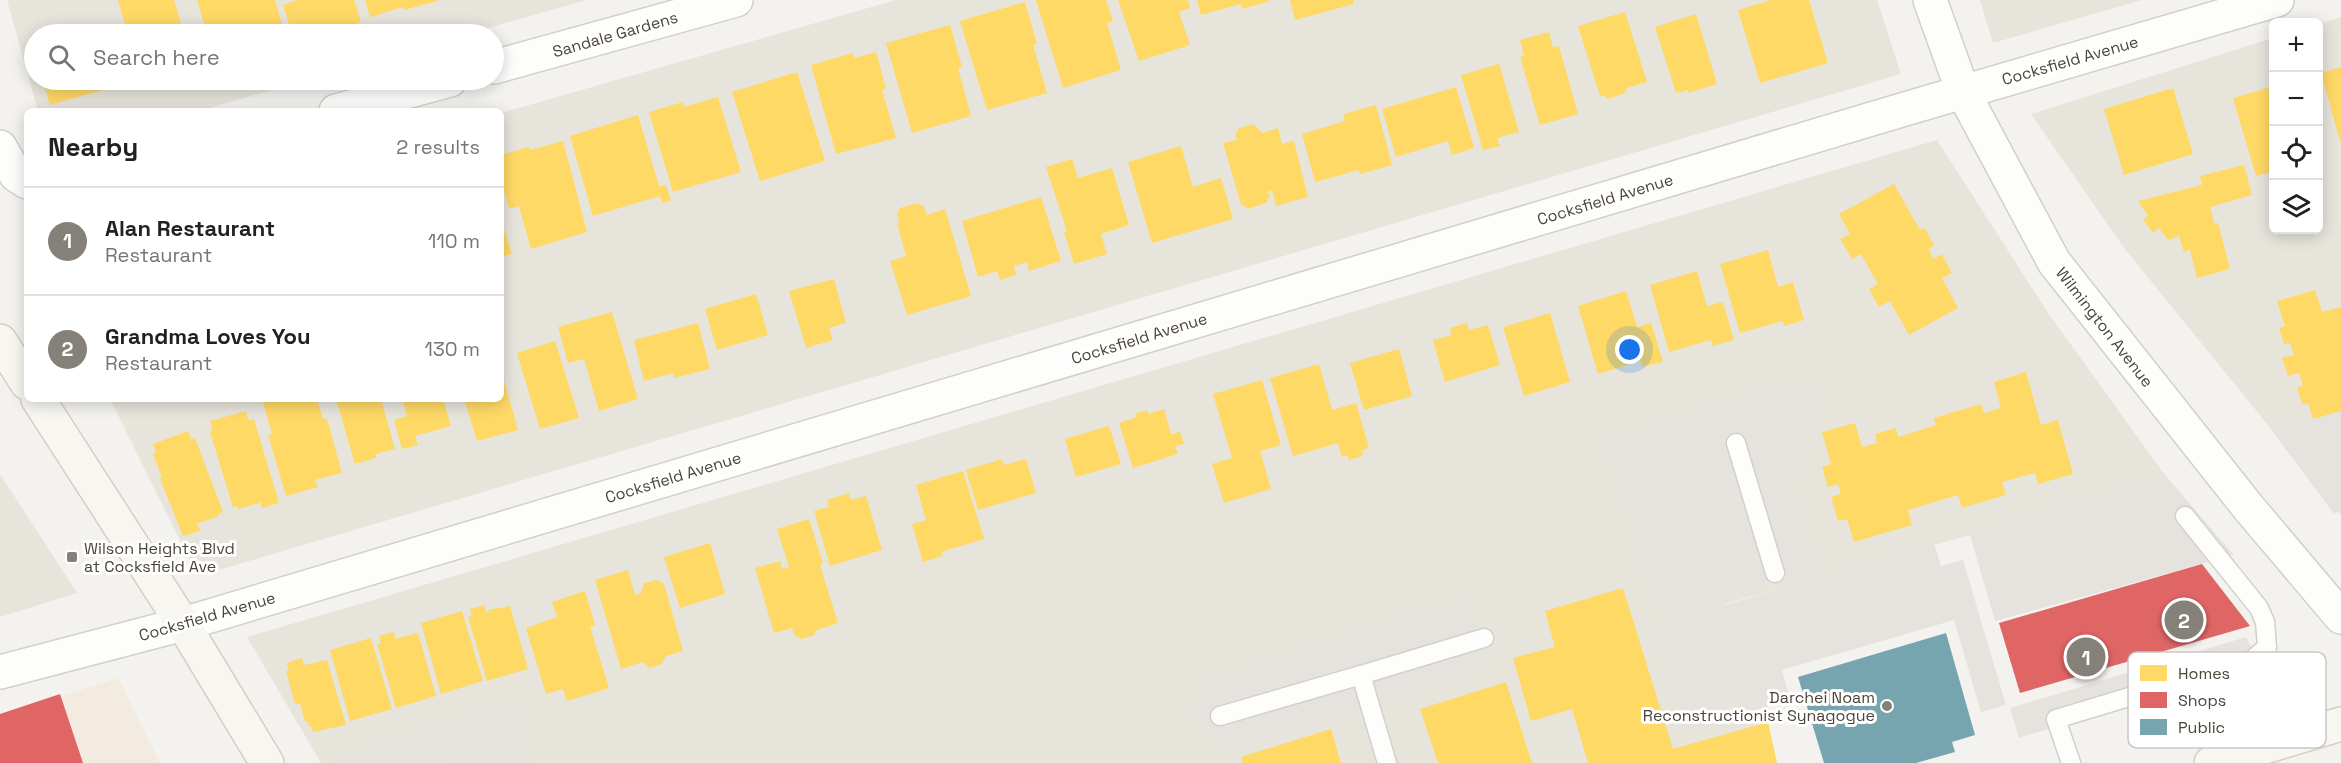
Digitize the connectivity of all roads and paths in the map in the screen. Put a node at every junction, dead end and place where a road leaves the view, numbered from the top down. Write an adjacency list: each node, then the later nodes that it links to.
1 (736, 0): 4 (street, Sandale Gardens)
2 (1930, 0): 6 (street, Wilmington Avenue)
3 (2277, 0): 6 (street, Cocksfield Avenue)
4 (504, 64)
5 (413, 90): 7 (street)
6 (1963, 92): 16 (street, Wilmington Avenue); 17 (street, Cocksfield Avenue)
7 (347, 108)
8 (0, 147): 9 (street)
9 (21, 178)
10 (0, 341): 11 (street)
11 (24, 377)
12 (40, 402): 17 (street)
13 (1736, 442): 15 (lane)
14 (2185, 516): 19 (lane)
15 (1775, 573)
16 (2341, 617)
17 (183, 624): 20 (street, Cocksfield Avenue); 27 (street)
18 (1484, 638): 21 (lane)
19 (2261, 652)
20 (0, 672)
21 (1361, 675): 23 (lane); 28 (lane)
22 (2128, 697): 29 (lane)
23 (1220, 716)
24 (2341, 724): 25 (street)
25 (2326, 728)
26 (2261, 748): 30 (street)
27 (267, 763)
28 (1388, 763)
29 (2071, 763)
30 (2211, 763)

